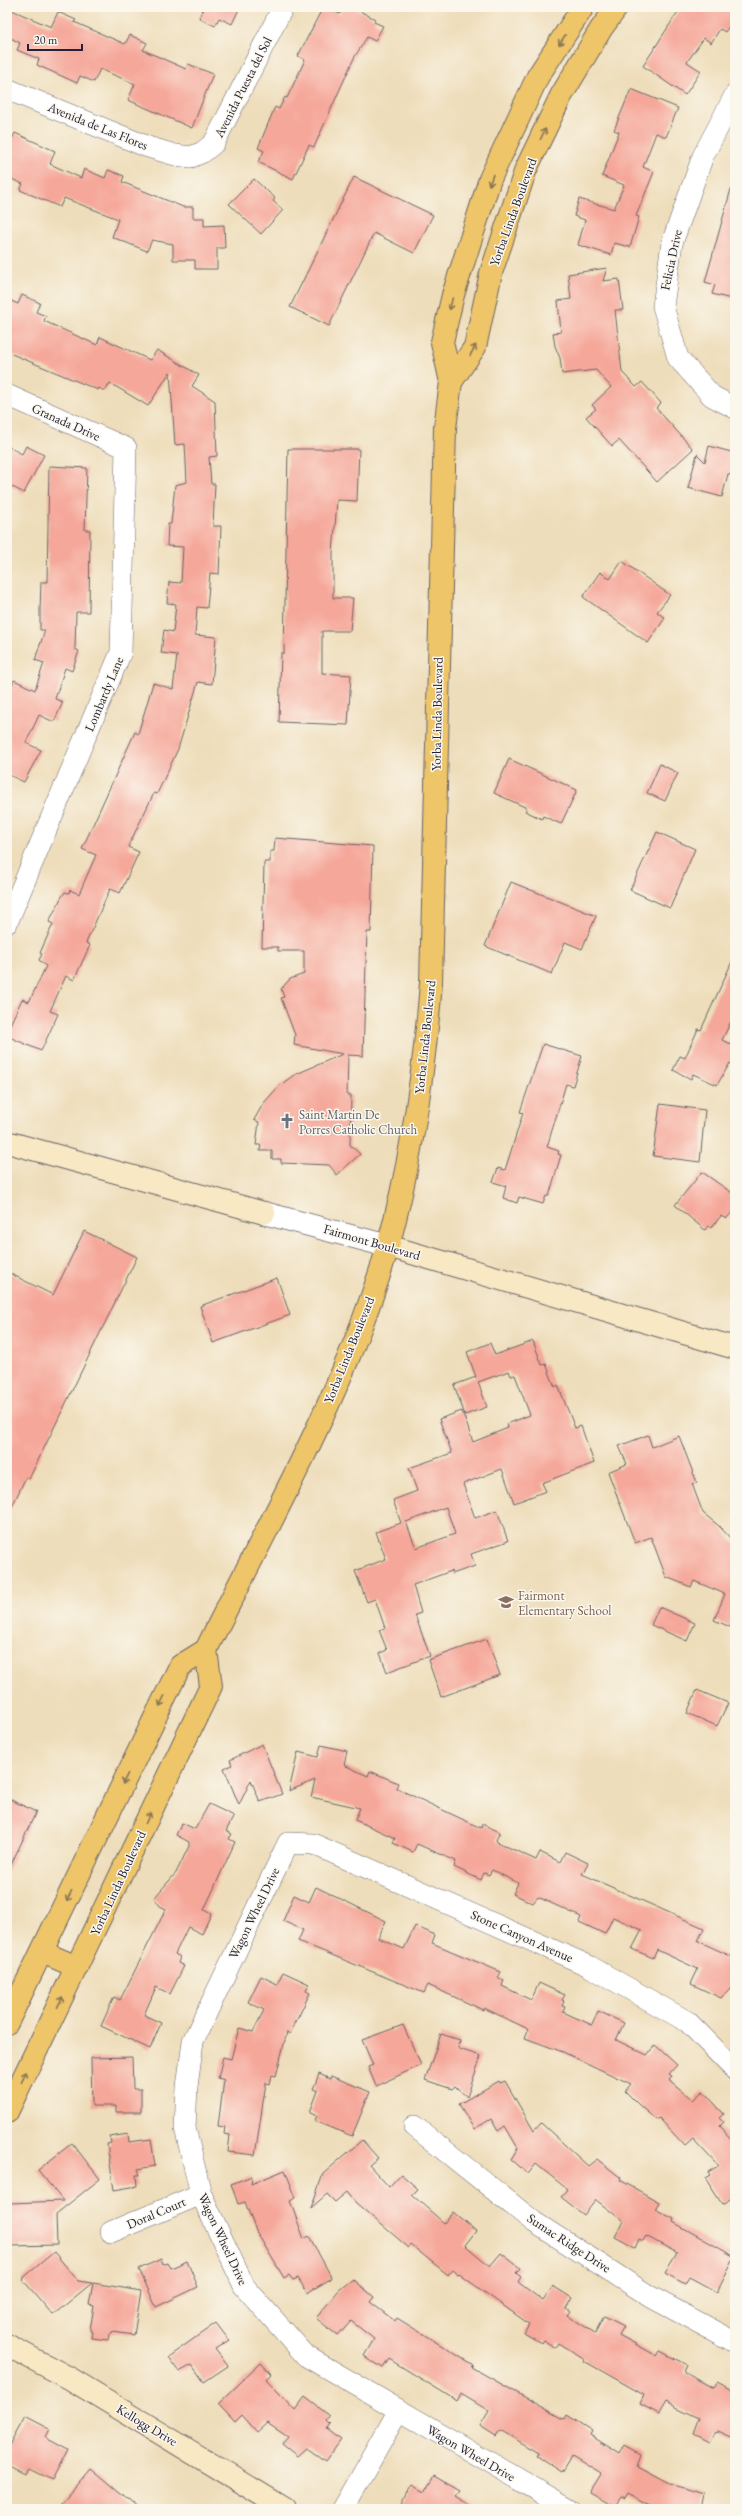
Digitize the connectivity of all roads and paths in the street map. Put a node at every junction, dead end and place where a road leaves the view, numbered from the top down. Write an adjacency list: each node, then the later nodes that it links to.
1 (283, 7): 6 (street, Avenida Puesta del Sol)
2 (584, 7): 7 (main road, Yorba Linda Boulevard, one-way to 7)
3 (618, 7): 8 (main road, Yorba Linda Boulevard, one-way to 3)
4 (7, 89): 6 (street, Avenida de Las Flores)
5 (735, 96): 11 (street, Felicia Drive)
6 (191, 156)
7 (501, 157): 8 (main road); 9 (main road, Yorba Linda Boulevard, one-way to 9)
8 (526, 169): 9 (main road, Yorba Linda Boulevard, one-way to 8)
9 (451, 382): 16 (main road, Yorba Linda Boulevard)
10 (7, 395): 12 (street, Granada Drive)
11 (735, 408)
12 (126, 448): 13 (street, Lombardy Lane)
13 (7, 923)
14 (7, 1142): 15 (main road, Fairmont Boulevard)
15 (264, 1213): 16 (street, Fairmont Boulevard)
16 (388, 1246): 17 (main road, Fairmont Boulevard); 18 (main road, Yorba Linda Boulevard)
17 (735, 1348)
18 (206, 1650): 20 (main road, one-way to 20); 21 (main road, Yorba Linda Boulevard, one-way to 18)
19 (288, 1843): 23 (street, Stone Canyon Avenue); 26 (street, Wagon Wheel Drive)
20 (42, 1952): 21 (main road); 22 (main road)
21 (77, 1967): 24 (main road, Yorba Linda Boulevard, one-way to 21)
22 (7, 2023)
23 (735, 2070)
24 (7, 2112)
25 (414, 2126): 28 (street, Sumac Ridge Drive)
26 (201, 2194): 27 (street, Doral Court); 30 (street, Wagon Wheel Drive)
27 (111, 2232)
28 (735, 2342)
29 (7, 2345): 31 (main road, Kellogg Drive)
30 (398, 2412): 32 (street); 33 (street, Wagon Wheel Drive)
31 (285, 2509)
32 (343, 2509)
33 (570, 2509)

